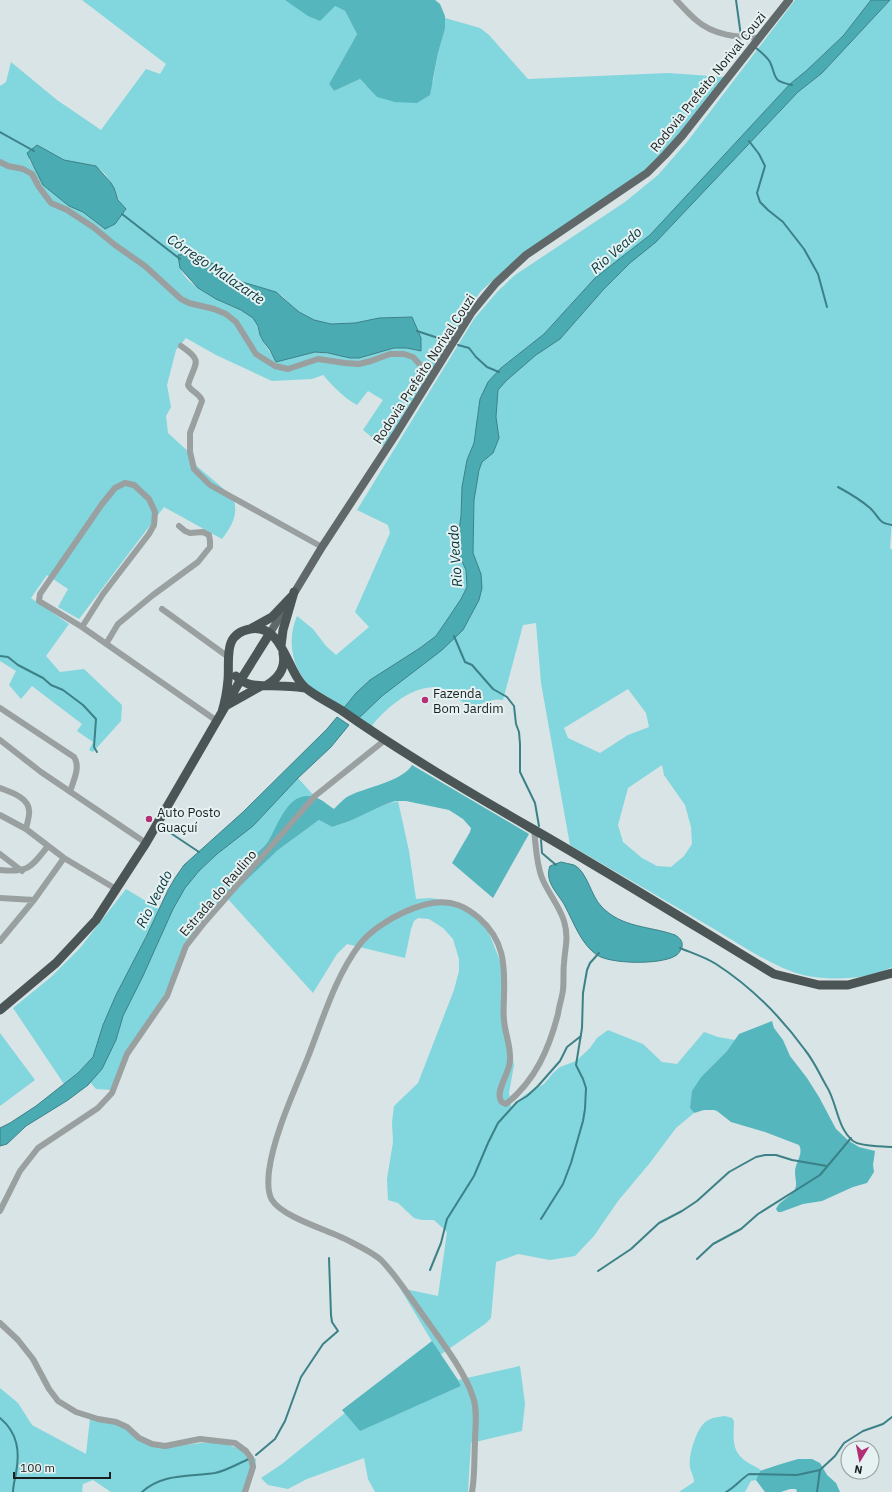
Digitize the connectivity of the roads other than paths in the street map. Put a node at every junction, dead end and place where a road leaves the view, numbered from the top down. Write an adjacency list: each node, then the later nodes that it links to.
1 (676, 0): 3 (street)
2 (789, 0): 3 (main road, Rodovia Prefeito Norival Couzi)
3 (760, 38): 8 (main road, Rodovia Prefeito Norival Couzi)
4 (0, 162): 6 (street)
5 (181, 346): 8 (street)
6 (423, 368)
7 (179, 526): 14 (street)
8 (322, 547): 9 (main road, Rodovia Prefeito Norival Couzi)
9 (293, 595): 12 (highway); 13 (main road, Rodovia Prefeito Norival Couzi); 15 (highway)
10 (162, 609): 16 (street)
11 (82, 627): 11 (street); 14 (street)
12 (251, 629): 13 (highway); 16 (highway)
13 (270, 632): 15 (highway); 17 (highway)
14 (106, 644): 22 (street)
15 (282, 648): 18 (highway); 19 (highway)
16 (227, 657): 17 (highway); 21 (highway)
17 (240, 681): 18 (highway); 21 (highway)
18 (264, 686): 19 (highway); 21 (highway)
19 (306, 688): 24 (highway)
20 (0, 708): 26 (street)
21 (224, 709): 22 (highway)
22 (217, 721): 30 (highway)
23 (0, 740): 26 (street)
24 (385, 740): 29 (highway); 42 (street, Estrada do Raulino)
25 (0, 788): 28 (street)
26 (70, 792): 30 (street)
27 (0, 815): 28 (street)
28 (26, 829): 31 (street)
29 (534, 830): 40 (highway); 45 (street)
30 (146, 842): 36 (highway)
31 (48, 846): 33 (street); 35 (street)
32 (0, 854): 35 (street)
33 (64, 858): 36 (street); 38 (street)
34 (0, 870): 35 (street)
35 (22, 871)
36 (116, 889): 41 (highway)
37 (0, 898): 38 (street)
38 (34, 900): 39 (street)
39 (0, 940)
40 (892, 973)
41 (0, 1010)
42 (0, 1212)
43 (0, 1323): 44 (street)
44 (245, 1492)
45 (472, 1492)

